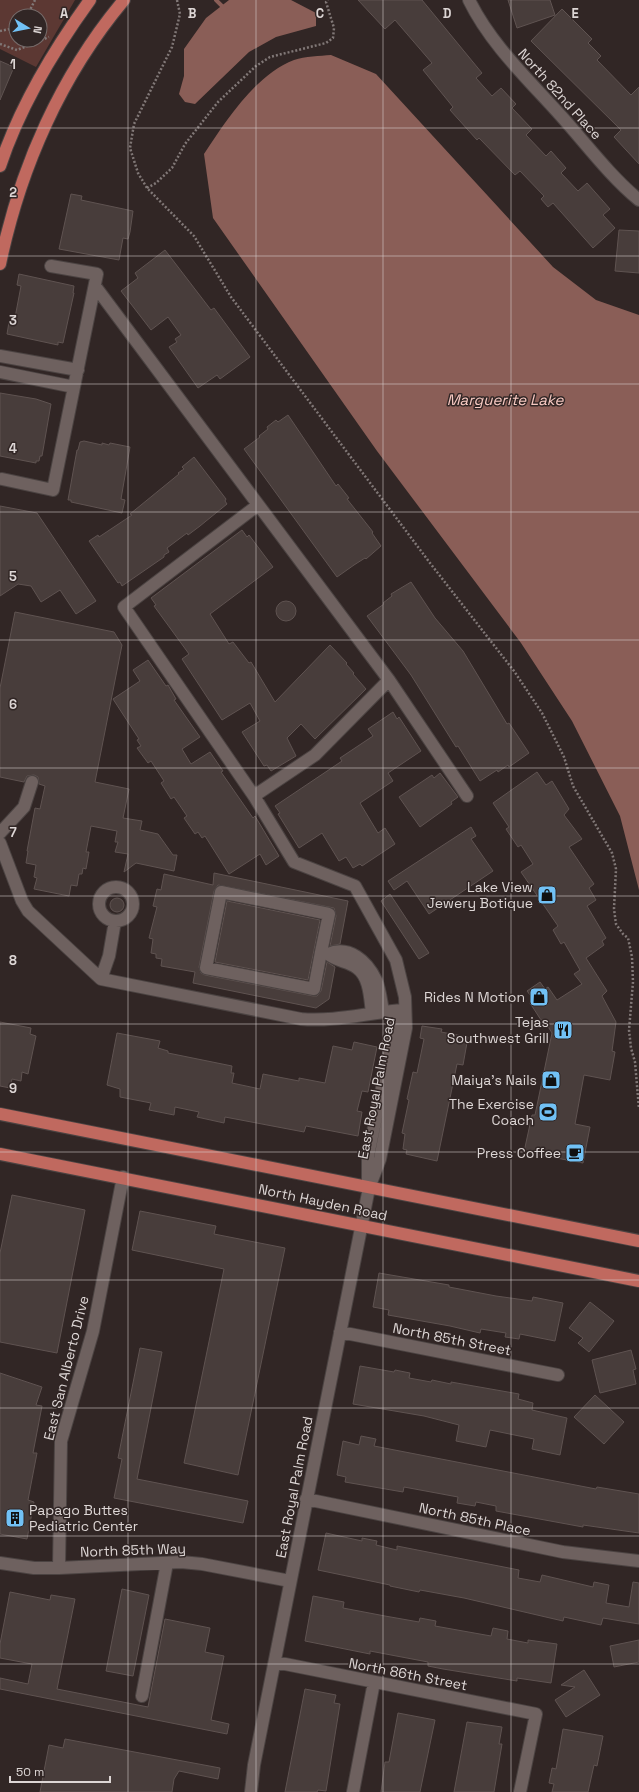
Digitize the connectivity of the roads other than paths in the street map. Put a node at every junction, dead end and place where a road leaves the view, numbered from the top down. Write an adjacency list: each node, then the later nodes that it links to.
1 (90, 0): 4 (main road)
2 (124, 0): 6 (main road)
3 (469, 0): 5 (street, North 82nd Place)
4 (0, 166)
5 (639, 200)
6 (0, 264)
7 (51, 266): 8 (street)
8 (95, 286): 10 (street); 14 (street)
9 (0, 356): 10 (street)
10 (78, 370): 12 (street)
11 (0, 372): 12 (street)
12 (74, 387): 13 (street)
13 (2, 479)
14 (258, 505): 15 (street); 17 (street, East Royal Palm Road)
15 (389, 680): 17 (street); 18 (street)
16 (32, 782): 19 (street)
17 (254, 796): 24 (street, East Royal Palm Road)
18 (467, 796)
19 (0, 833)
20 (0, 843): 23 (street)
21 (115, 921): 23 (street)
22 (325, 953): 22 (street); 25 (street)
23 (101, 979): 25 (street)
24 (405, 1010): 25 (street); 29 (street, East Royal Palm Road)
25 (377, 1012)
26 (0, 1114): 29 (main road, North Hayden Road)
27 (0, 1154): 28 (main road, North Hayden Road)
28 (123, 1177): 30 (main road, North Hayden Road); 39 (street, East San Alberto Drive)
29 (369, 1188): 30 (street, East Royal Palm Road); 31 (main road, North Hayden Road)
30 (362, 1226): 32 (main road, North Hayden Road); 33 (street, East Royal Palm Road)
31 (639, 1241)
32 (639, 1281)
33 (340, 1332): 34 (street, North 85th Street); 35 (street, East Royal Palm Road)
34 (558, 1375)
35 (306, 1499): 36 (street, North 85th Place); 40 (street, East Royal Palm Road)
36 (639, 1561)
37 (0, 1563): 39 (street, North 85th Way)
38 (167, 1563): 39 (street, North 85th Way); 40 (street, North 85th Way); 43 (street)
39 (59, 1568)
40 (290, 1581): 41 (street, East Royal Palm Road)
41 (275, 1662): 42 (street, North 86th Street); 44 (street, East Royal Palm Road)
42 (374, 1682): 45 (street); 46 (street, North 86th Street)
43 (142, 1696)
44 (251, 1792)
45 (353, 1792)
46 (520, 1792)

